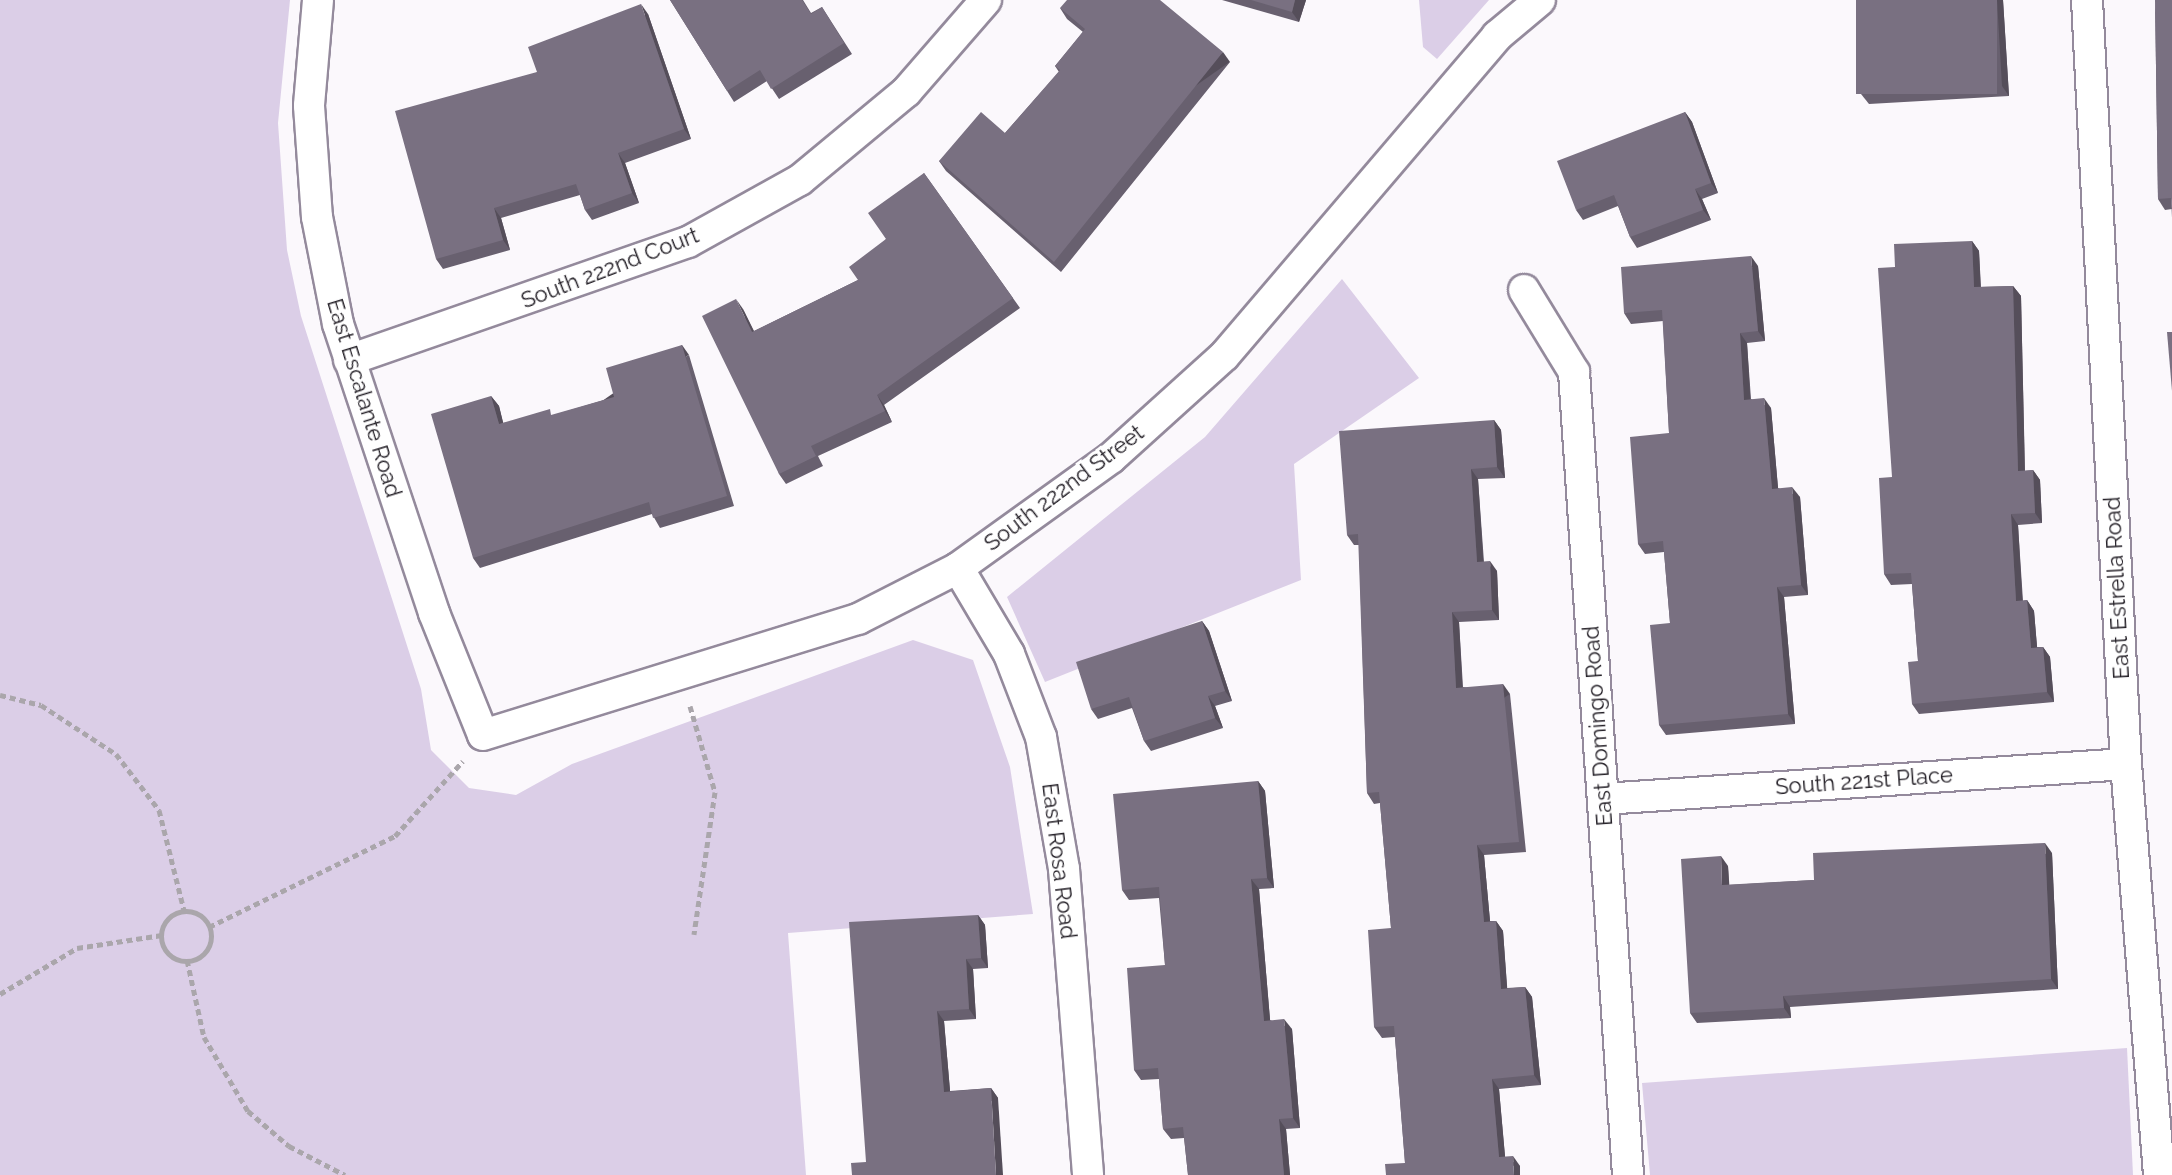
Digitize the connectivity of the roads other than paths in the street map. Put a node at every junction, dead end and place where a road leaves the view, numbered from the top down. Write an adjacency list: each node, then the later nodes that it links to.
1 (318, 0): 6 (street, East Escalante Road)
2 (986, 0): 6 (street, South 222nd Court)
3 (1540, 0): 7 (street, South 222nd Street)
4 (2087, 0): 9 (street, East Estrella Road)
5 (1524, 290): 10 (street, East Domingo Road)
6 (349, 360): 8 (street, East Escalante Road)
7 (958, 568): 8 (street, South 222nd Street); 11 (street, East Rosa Road)
8 (483, 735)
9 (2126, 764): 10 (street, South 221st Place); 13 (street, East Estrella Road)
10 (1603, 799): 12 (street, East Domingo Road)
11 (1088, 1175)
12 (1628, 1175)
13 (2159, 1175)

